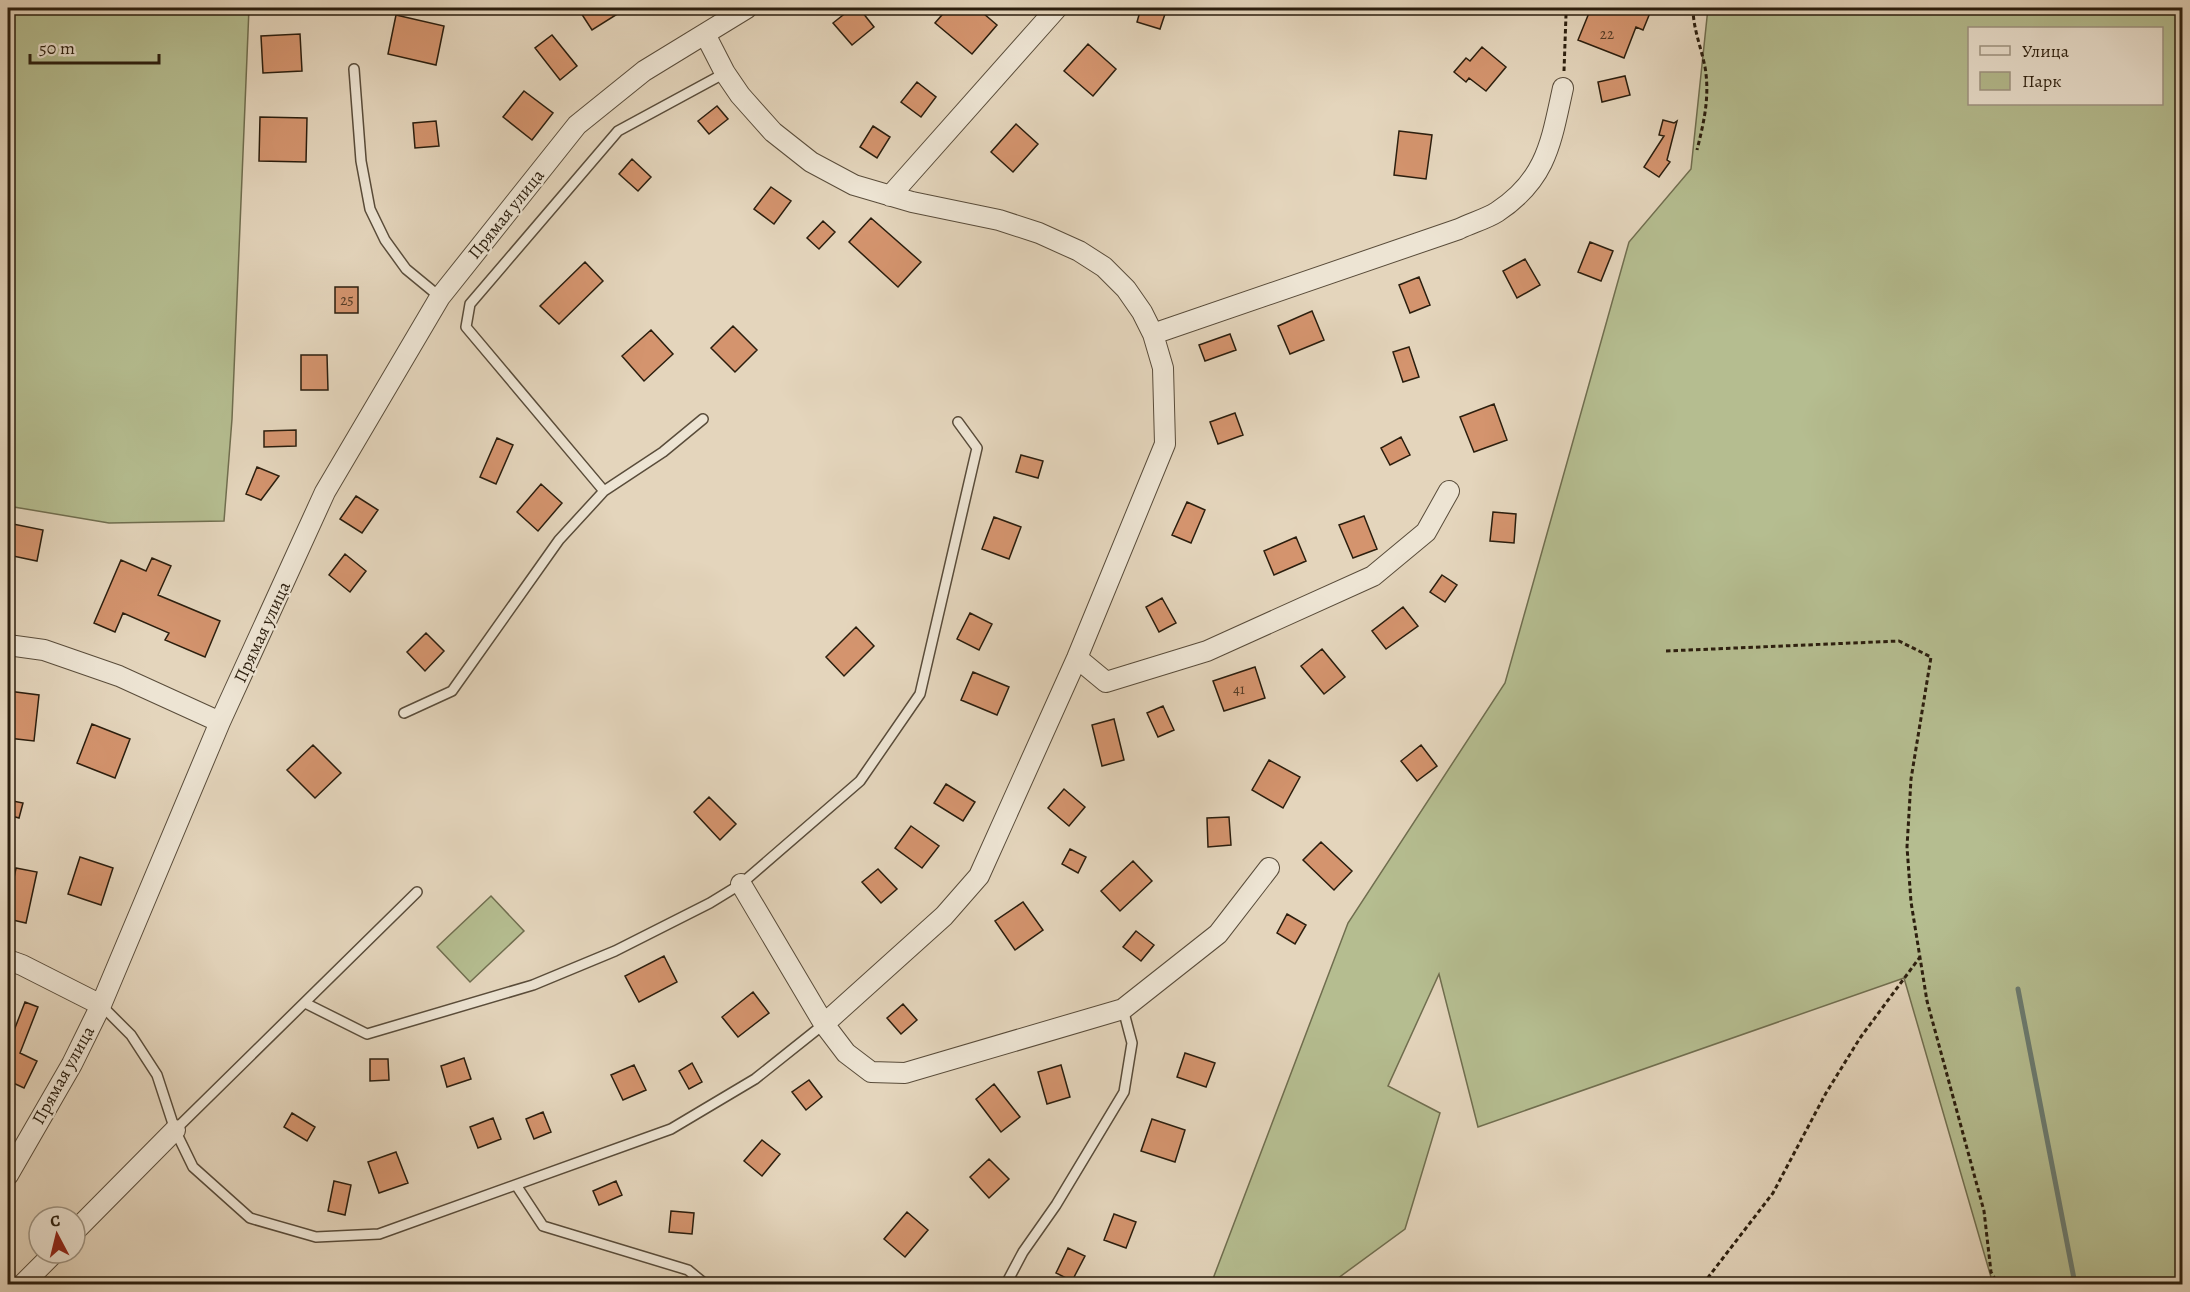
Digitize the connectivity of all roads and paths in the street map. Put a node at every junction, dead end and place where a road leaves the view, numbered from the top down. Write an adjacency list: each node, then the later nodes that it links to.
1 (747, 8): 5 (street, Прямая улица)
2 (1057, 8): 10 (street)
3 (1568, 8): 8 (path)
4 (1693, 8): 9 (path)
5 (705, 34): 7 (street); 11 (street, Прямая улица)
6 (354, 69): 11 (lane)
7 (725, 73): 10 (street); 15 (lane)
8 (1563, 88): 12 (street)
9 (1697, 150)
10 (890, 196): 12 (street)
11 (440, 297): 21 (street, Прямая улица)
12 (1153, 334): 19 (street)
13 (704, 418): 15 (lane)
14 (958, 422): 23 (lane)
15 (604, 491): 20 (lane)
16 (1449, 491): 19 (street)
17 (8, 645): 21 (street)
18 (1666, 651): 25 (path)
19 (1077, 658): 30 (street)
20 (404, 713)
21 (220, 722): 28 (street, Прямая улица)
22 (1269, 868): 29 (street)
23 (741, 884): 27 (lane); 30 (street)
24 (417, 892): 27 (lane)
25 (1920, 957): 39 (path); 40 (path)
26 (8, 960): 28 (street)
27 (304, 1003): 31 (lane)
28 (101, 1005): 31 (lane); 32 (street, Прямая улица)
29 (1123, 1009): 30 (street); 38 (lane)
30 (824, 1024): 33 (lane)
31 (175, 1130): 33 (lane); 34 (street)
32 (8, 1175)
33 (516, 1185): 37 (lane)
34 (87, 1220)
35 (42, 1265): 36 (street)
36 (23, 1284)
37 (705, 1284)
38 (1006, 1284)
39 (1703, 1284)
40 (1998, 1284)

